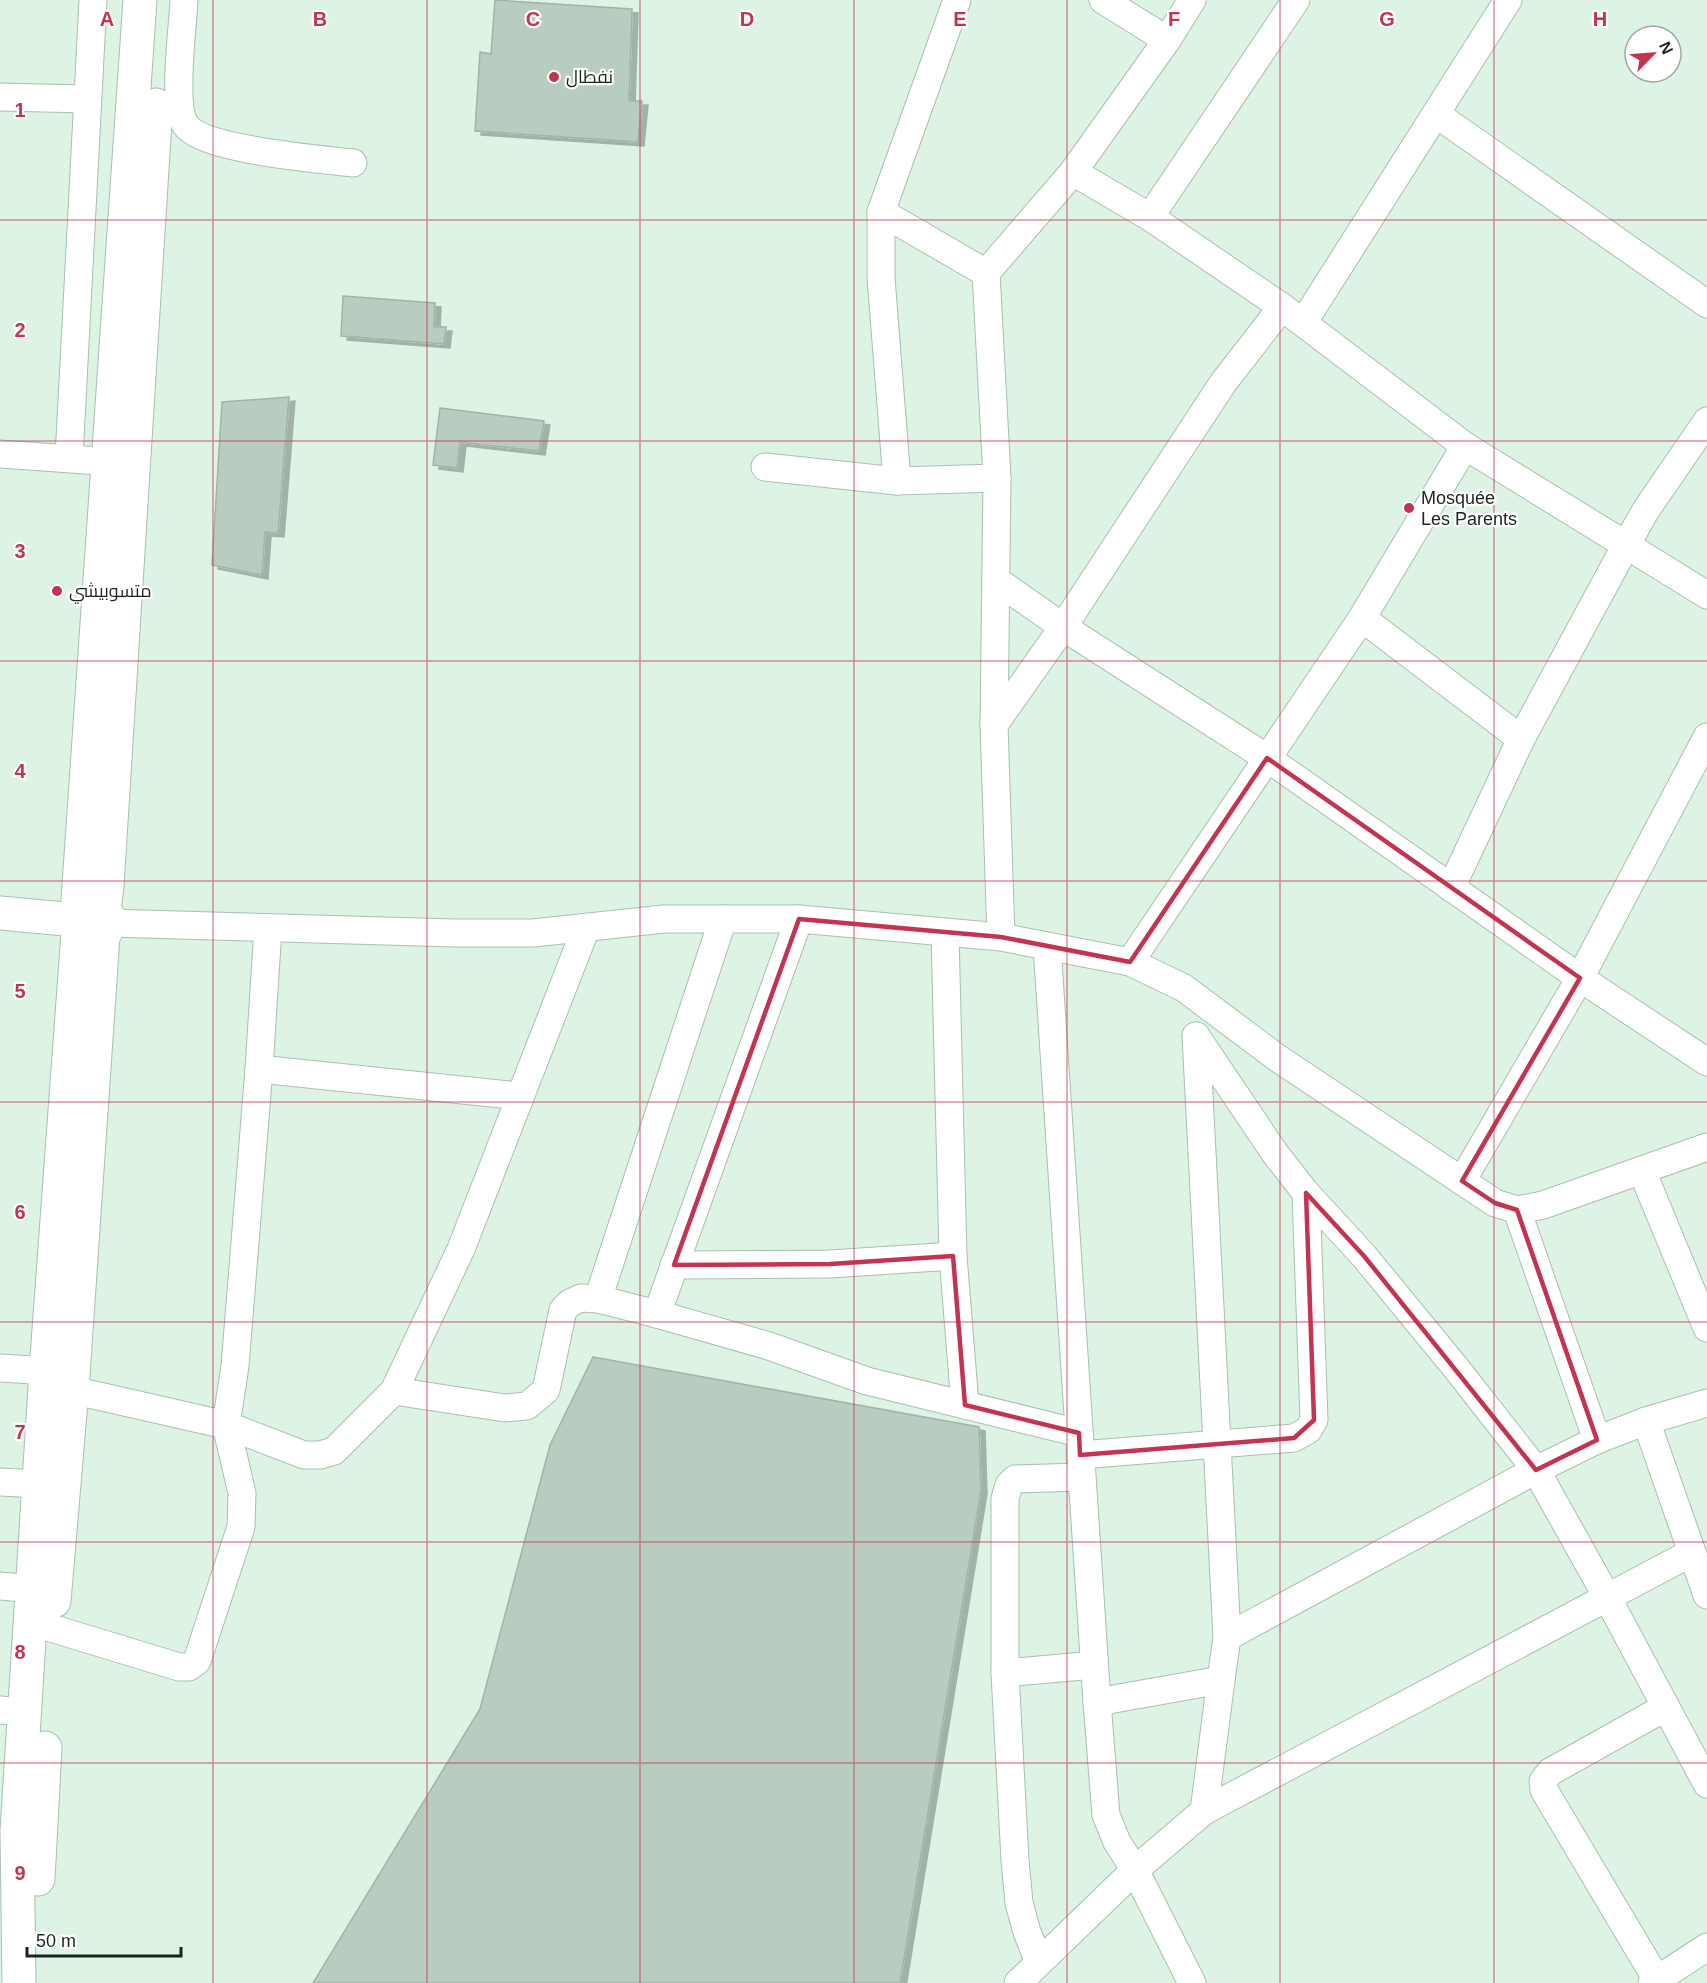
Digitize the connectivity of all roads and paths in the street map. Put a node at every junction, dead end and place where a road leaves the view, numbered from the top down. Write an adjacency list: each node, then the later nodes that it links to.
1 (93, 0): 12 (street)
2 (140, 0): 26 (main road)
3 (162, 0): 26 (main road)
4 (184, 0): 14 (street)
5 (957, 0): 16 (street)
6 (1103, 0): 10 (street)
7 (1192, 0): 10 (street)
8 (1296, 0): 17 (street)
9 (1508, 0): 13 (street)
10 (1167, 40): 15 (street)
11 (0, 98): 12 (street)
12 (87, 99): 25 (street)
13 (1436, 114): 19 (street); 21 (street)
14 (353, 163)
15 (1073, 172): 17 (street); 18 (street)
16 (881, 212): 18 (street); 29 (street)
17 (1150, 217): 20 (street)
18 (986, 273): 28 (street)
19 (1707, 304)
20 (1282, 307): 21 (street); 34 (street)
21 (1303, 323): 23 (street)
22 (1707, 421): 30 (street)
23 (1465, 446): 30 (street); 33 (street)
24 (0, 454): 25 (street)
25 (69, 458): 26 (street)
26 (121, 462): 43 (main road)
27 (765, 467): 29 (street)
28 (997, 478): 29 (street); 31 (street)
29 (897, 481)
30 (1626, 545): 32 (street); 37 (street)
31 (996, 580): 34 (street); 35 (street)
32 (1707, 595)
33 (1362, 618): 37 (street); 38 (street)
34 (1063, 627): 35 (street); 38 (street)
35 (994, 725): 47 (street)
36 (1707, 737): 50 (street)
37 (1521, 739): 39 (street)
38 (1268, 758): 39 (street); 49 (street)
39 (1451, 888): 50 (street)
40 (0, 914): 43 (main road)
41 (723, 919): 42 (street); 45 (street); 63 (street)
42 (799, 919): 46 (street); 62 (street)
43 (91, 923): 44 (street); 67 (main road)
44 (268, 928): 45 (street); 54 (street)
45 (586, 928): 55 (street)
46 (945, 933): 47 (street); 61 (street)
47 (1000, 937): 48 (street)
48 (1047, 946): 49 (street); 75 (street)
49 (1130, 963): 51 (street)
50 (1580, 978): 53 (street); 58 (street)
51 (1184, 988): 52 (street); 58 (street)
52 (1196, 1036): 59 (street); 74 (street)
53 (1707, 1062)
54 (259, 1069): 55 (street); 72 (street)
55 (520, 1095): 68 (street)
56 (1707, 1147): 57 (street)
57 (1642, 1171): 60 (street); 65 (street)
58 (1462, 1181): 60 (street)
59 (1306, 1192): 74 (street); 76 (street)
60 (1517, 1210): 73 (street)
61 (953, 1256): 62 (street); 70 (street)
62 (674, 1265): 64 (street)
63 (598, 1299): 64 (street); 68 (street)
64 (657, 1314): 70 (street)
65 (1707, 1328)
66 (0, 1368): 67 (street)
67 (64, 1378): 72 (street); 78 (main road); 81 (main road)
68 (394, 1391): 72 (street)
69 (1707, 1403): 71 (street)
70 (964, 1405): 75 (street)
71 (1646, 1420): 73 (street); 79 (street)
72 (226, 1425): 84 (street)
73 (1597, 1440): 76 (street)
74 (1218, 1445): 75 (street); 85 (street)
75 (1080, 1455): 86 (street); 87 (street)
76 (1536, 1470): 83 (street); 85 (street)
77 (0, 1482): 78 (street)
78 (39, 1484): 81 (main road)
79 (1691, 1553): 82 (street); 83 (street)
80 (0, 1586): 81 (street)
81 (43, 1590): 84 (main road); 91 (main road)
82 (1707, 1595)
83 (1607, 1597): 90 (street); 93 (street)
84 (51, 1628): 100 (main road)
85 (1227, 1638): 88 (street)
86 (1094, 1665): 87 (street); 89 (street)
87 (1005, 1673): 97 (street)
88 (1221, 1680): 89 (street); 93 (street)
89 (1096, 1702): 94 (street)
90 (1666, 1707): 92 (street); 98 (street)
91 (12, 1711): 95 (main road)
92 (1707, 1784)
93 (1204, 1810): 94 (street)
94 (1135, 1870): 97 (street); 101 (street)
95 (9, 1876): 99 (main road)
96 (1707, 1947): 98 (street)
97 (1025, 1977)
98 (1661, 1980)
99 (19, 1983)
100 (40, 1983)
101 (1192, 1983)

